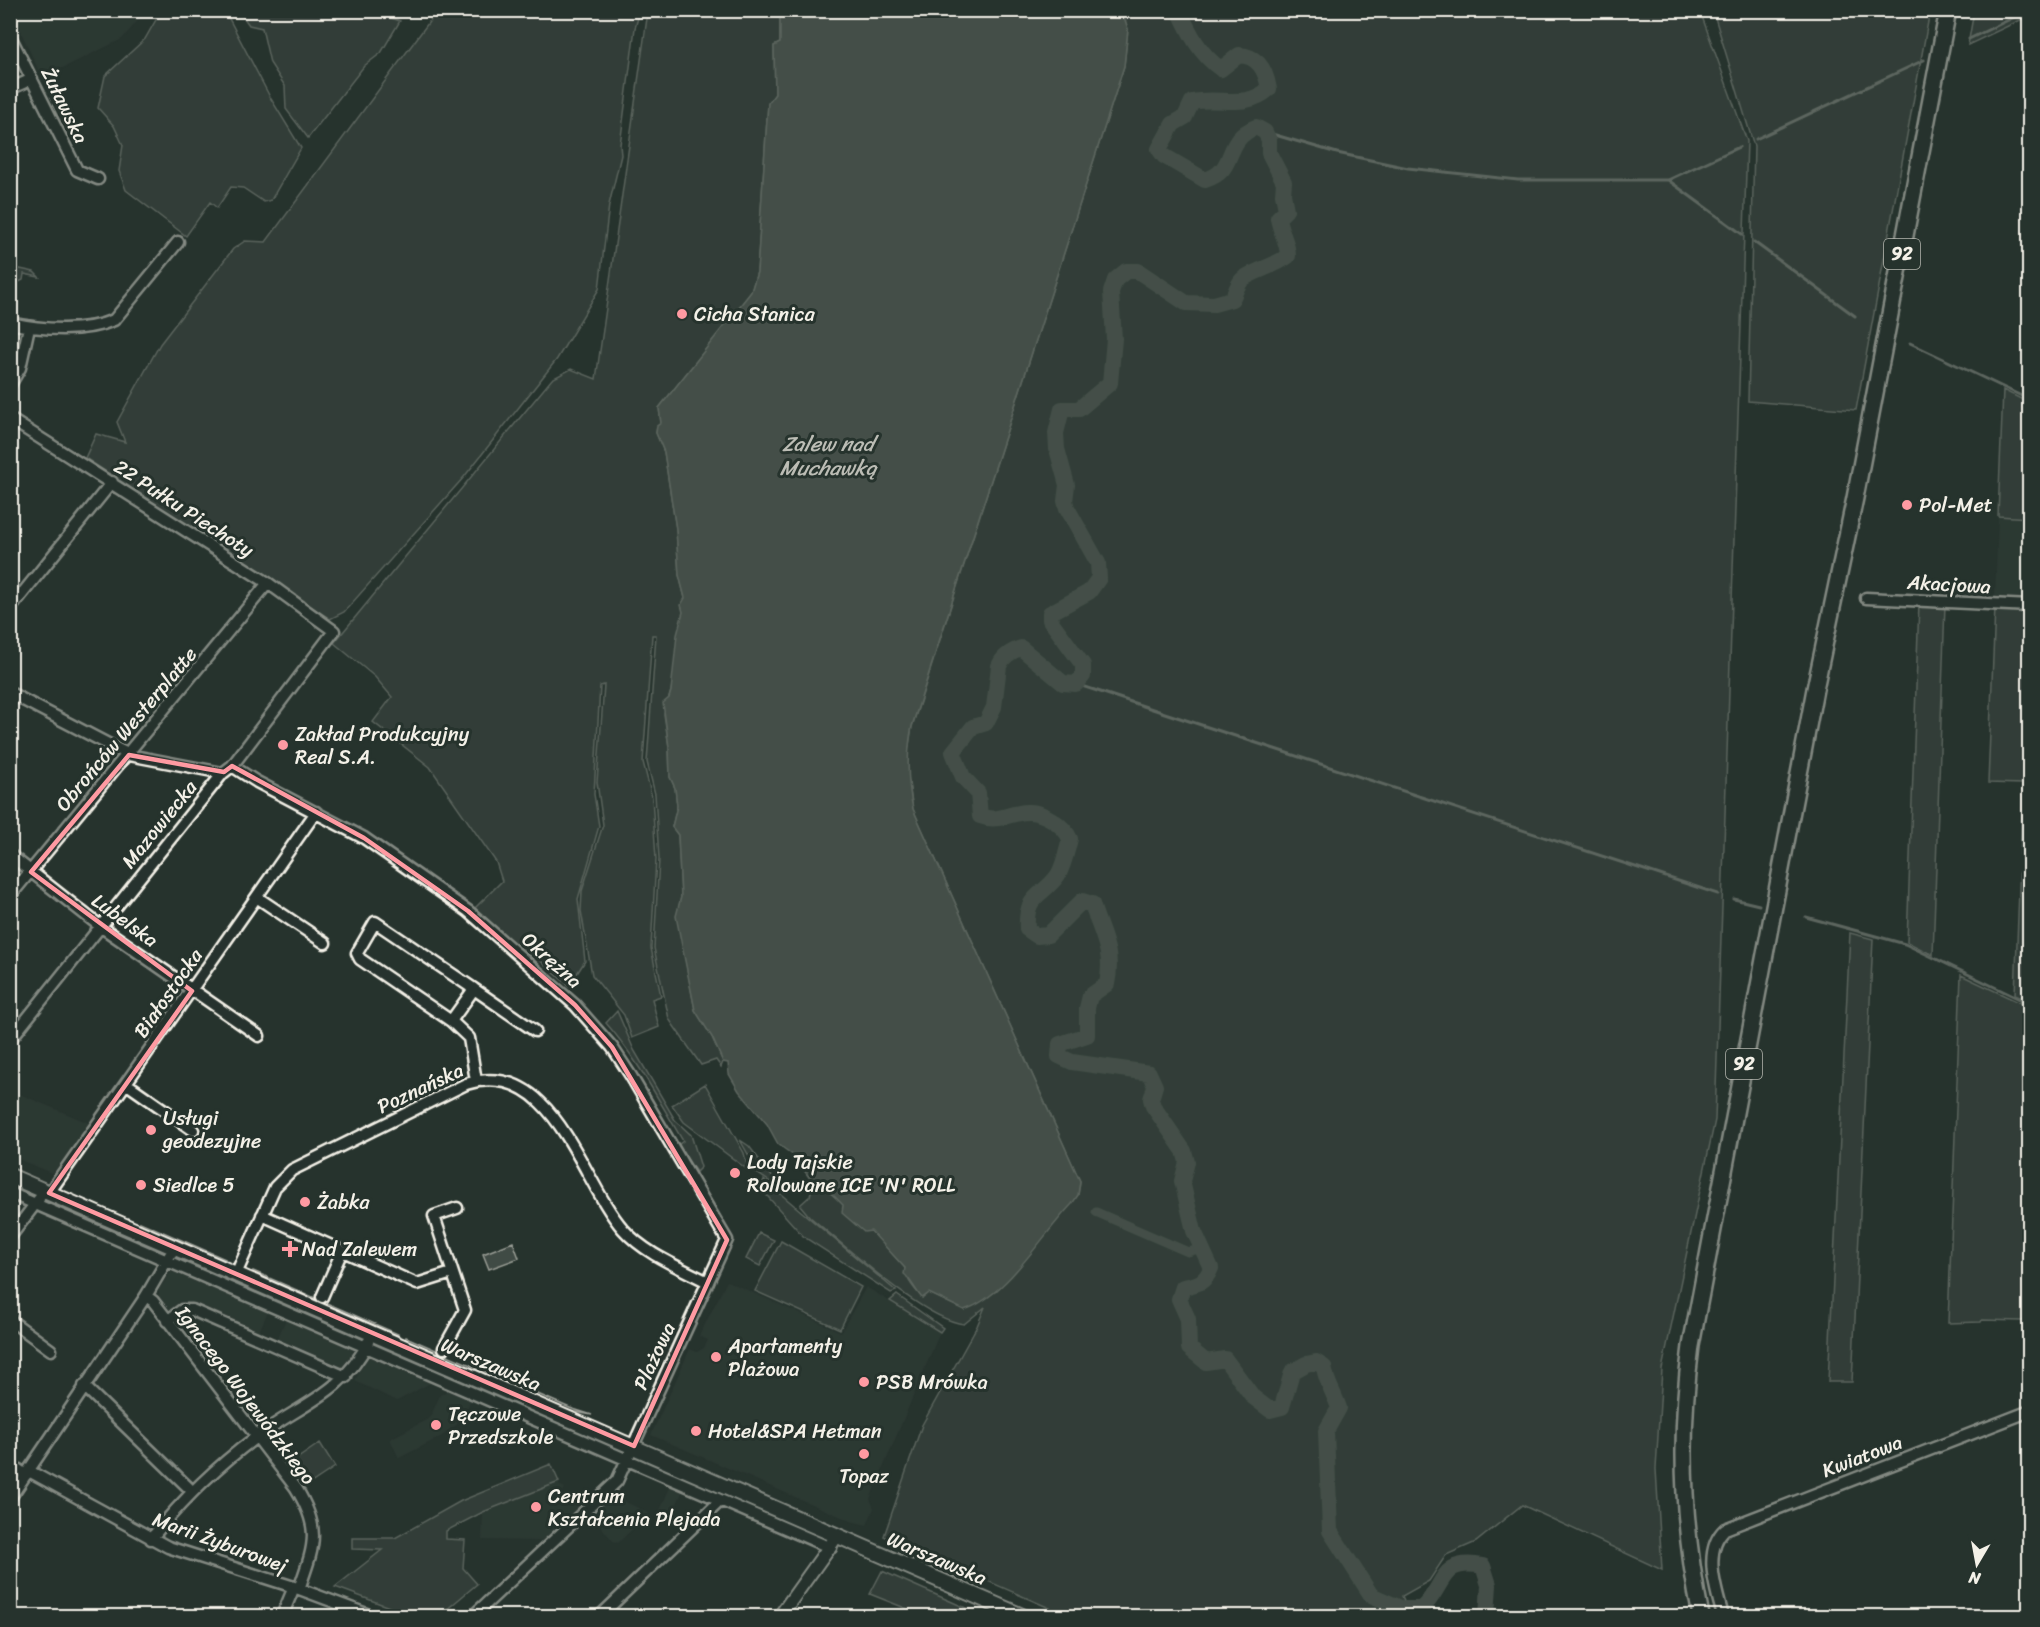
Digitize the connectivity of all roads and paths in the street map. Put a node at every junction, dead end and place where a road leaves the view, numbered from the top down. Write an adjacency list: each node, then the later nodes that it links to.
1 (1948, 10): 77 (main road, 92)
2 (10, 36): 3 (street, Żuławska)
3 (32, 79): 4 (street); 5 (street, Żuławska)
4 (10, 89)
5 (98, 179)
6 (178, 242): 8 (street)
7 (10, 323): 8 (street)
8 (29, 327): 9 (street)
9 (10, 385)
10 (10, 420): 11 (street, 22 Pułku Piechoty)
11 (112, 482): 12 (street, 22 Pułku Piechoty); 15 (street)
12 (268, 583): 16 (street, 22 Pułku Piechoty); 18 (street, Obrońców Westerplatte)
13 (1866, 598): 14 (street, Akacjowa)
14 (2030, 606)
15 (10, 609)
16 (334, 631): 19 (street, Mazowiecka)
17 (10, 693): 18 (street, Okrężna)
18 (129, 754): 19 (street, Okrężna); 22 (street, Obrońców Westerplatte)
19 (227, 769): 20 (street, Okrężna); 25 (street, Mazowiecka)
20 (316, 812): 24 (street, Białostocka); 48 (street, Okrężna)
21 (10, 855): 22 (street, Lubelska)
22 (31, 872): 23 (street, Obrońców Westerplatte); 25 (street, Lubelska)
23 (10, 896)
24 (258, 898): 26 (street); 28 (street, Białostocka)
25 (100, 927): 28 (street, Lubelska); 32 (street, Mazowiecka)
26 (325, 943)
27 (474, 989): 29 (street); 29 (street); 30 (street)
28 (192, 991): 31 (street, Lubelska); 34 (street, Białostocka)
29 (451, 1021): 33 (street)
30 (535, 1031)
31 (259, 1036)
32 (10, 1040)
33 (476, 1081): 41 (street, Poznańska); 48 (street, Poznańska)
34 (127, 1084): 35 (street); 37 (street, Białostocka)
35 (193, 1131)
36 (10, 1176): 37 (main road, Warszawska)
37 (47, 1192): 39 (street, Białostocka); 43 (main road, Warszawska)
38 (10, 1194): 39 (street)
39 (36, 1204): 42 (street, Białostocka); 45 (street)
40 (457, 1208): 46 (street)
41 (262, 1215): 44 (street); 47 (street, Poznańska)
42 (10, 1237)
43 (174, 1247): 45 (street); 47 (main road, Warszawska)
44 (342, 1251): 46 (street); 50 (street)
45 (167, 1261): 49 (street); 54 (street)
46 (452, 1273): 55 (street)
47 (236, 1274): 53 (main road, Warszawska)
48 (708, 1282): 61 (street, Plażowa)
49 (146, 1296): 52 (street, Ignacego Wojewódzkiego); 58 (street)
50 (322, 1297)
51 (10, 1320): 56 (street)
52 (167, 1320): 57 (street); 60 (street, Ignacego Wojewódzkiego)
53 (372, 1334): 54 (street); 61 (main road, Warszawska)
54 (366, 1347): 57 (street); 62 (street)
55 (444, 1348)
56 (51, 1350)
57 (346, 1377): 60 (street)
58 (84, 1386): 64 (street); 65 (street)
59 (2030, 1411): 78 (street, Kwiatowa)
60 (255, 1437): 65 (street); 70 (street, Ignacego Wojewódzkiego)
61 (634, 1446): 62 (street, Plażowa); 69 (main road, Warszawska)
62 (627, 1461): 67 (street); 73 (street, Plażowa)
63 (10, 1464): 64 (street, Marii Żyburowej)
64 (28, 1473): 66 (street); 68 (street, Marii Żyburowej)
65 (192, 1491): 68 (street)
66 (10, 1498)
67 (719, 1502): 69 (street); 74 (street)
68 (150, 1539): 70 (street, Marii Żyburowej)
69 (834, 1542): 75 (street); 76 (main road, Warszawska)
70 (297, 1588): 71 (street, Ignacego Wojewódzkiego); 72 (street, Marii Żyburowej)
71 (282, 1617)
72 (372, 1617)
73 (473, 1617)
74 (600, 1617)
75 (780, 1617)
76 (1022, 1617)
77 (1701, 1617)
78 (1723, 1617)

